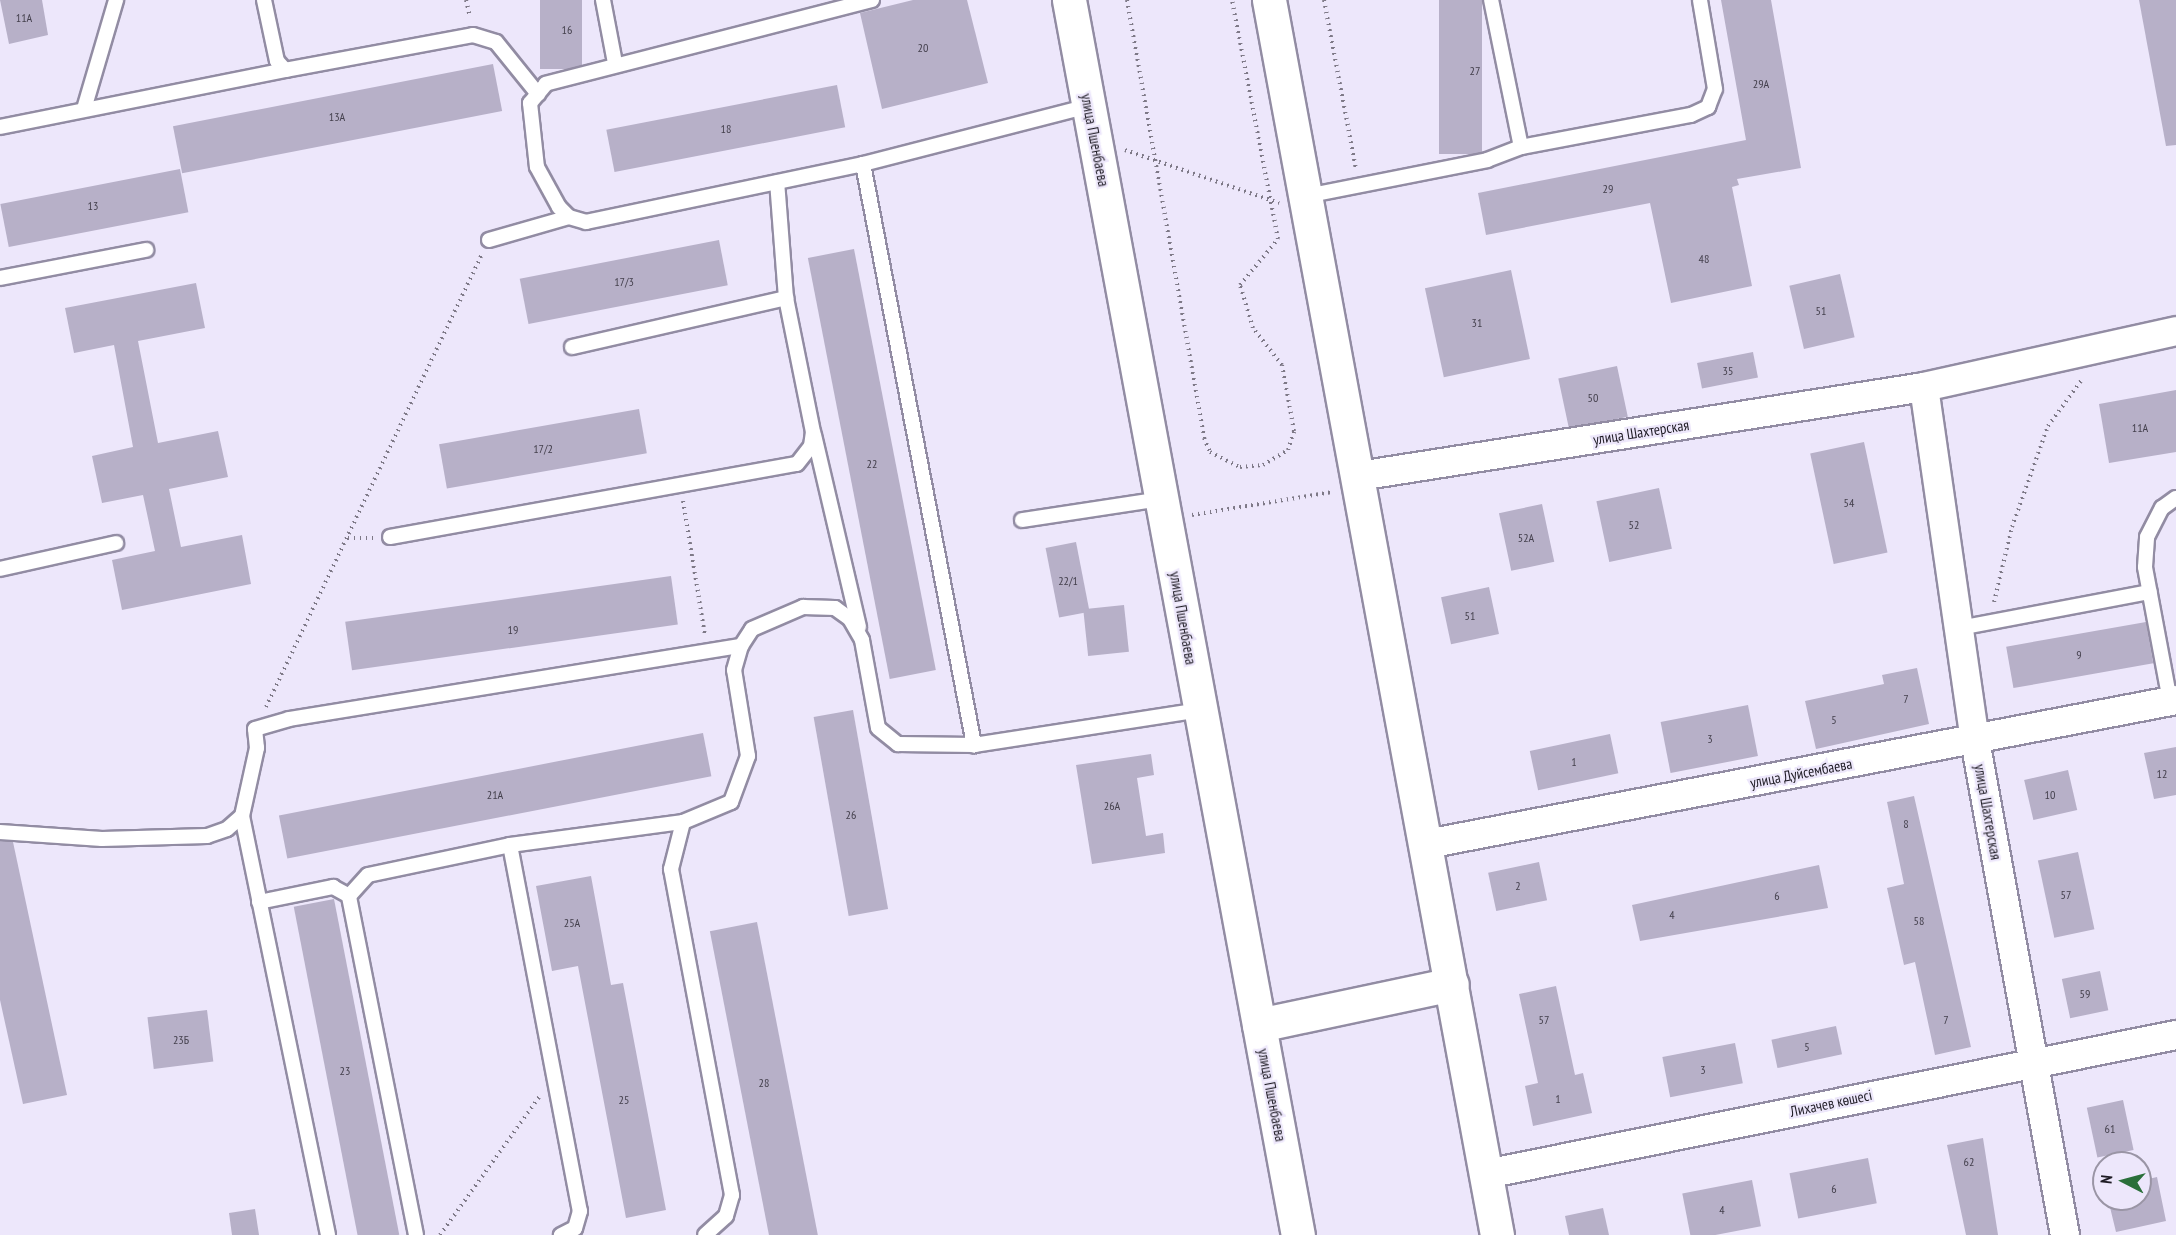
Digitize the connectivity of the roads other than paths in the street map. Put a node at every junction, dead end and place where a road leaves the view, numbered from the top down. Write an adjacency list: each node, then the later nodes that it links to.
1 (116, 0): 14 (lane)
2 (264, 0): 11 (lane)
3 (603, 0): 10 (lane)
4 (872, 0): 9 (lane)
5 (1069, 0): 13 (main road, улица Пшенбаева)
6 (1269, 0): 19 (main road)
7 (1491, 0): 16 (lane)
8 (1700, 0): 16 (lane)
9 (829, 5): 10 (lane)
10 (615, 63): 12 (lane)
11 (285, 70): 12 (lane); 14 (lane)
12 (538, 94): 20 (lane)
13 (1089, 106): 17 (lane); 31 (main road, улица Пшенбаева)
14 (84, 109): 15 (lane)
15 (0, 127)
16 (1521, 147): 19 (lane)
17 (863, 164): 18 (lane); 43 (lane)
18 (777, 182): 20 (lane); 24 (lane)
19 (1307, 201): 29 (main road)
20 (569, 218): 21 (lane)
21 (489, 240)
22 (146, 250): 23 (lane)
23 (0, 278)
24 (786, 298): 26 (lane); 28 (lane)
25 (2176, 331): 27 (street, улица Шахтерская)
26 (572, 347)
27 (1924, 387): 29 (street, улица Шахтерская); 37 (street, улица Шахтерская)
28 (813, 432): 33 (lane); 38 (lane)
29 (1360, 482): 47 (main road)
30 (2176, 498): 36 (lane)
31 (1163, 509): 32 (lane); 41 (main road, улица Пшенбаева)
32 (1022, 520)
33 (390, 537)
34 (117, 543): 35 (lane)
35 (0, 569)
36 (2150, 592): 37 (lane); 40 (lane)
37 (1959, 628): 42 (street, улица Шахтерская)
38 (862, 640): 39 (lane); 43 (lane)
39 (741, 646): 44 (lane); 45 (lane)
40 (2173, 700): 42 (street, улица Дуйсембаева)
41 (1200, 710): 43 (lane); 52 (main road, улица Пшенбаева)
42 (1976, 740): 47 (street, улица Дуйсембаева); 54 (street, улица Шахтерская)
43 (974, 746)
44 (242, 816): 46 (lane); 50 (lane)
45 (683, 822): 48 (lane); 61 (lane)
46 (0, 832)
47 (1427, 844): 51 (main road)
48 (510, 845): 49 (lane); 56 (lane)
49 (349, 896): 50 (lane); 58 (lane)
50 (259, 902): 57 (lane)
51 (1452, 984): 52 (main road); 55 (main road)
52 (1259, 1024): 62 (main road, улица Пшенбаева)
53 (2176, 1035): 54 (street, Лихачев көшесі)
54 (2033, 1062): 55 (street, Лихачев көшесі); 64 (street, улица Шахтерская)
55 (1486, 1174): 63 (main road)
56 (578, 1223): 59 (lane); 60 (lane)
57 (328, 1235)
58 (416, 1235)
59 (561, 1235)
60 (587, 1235)
61 (705, 1235)
62 (1298, 1235)
63 (1497, 1235)
64 (2065, 1235)

